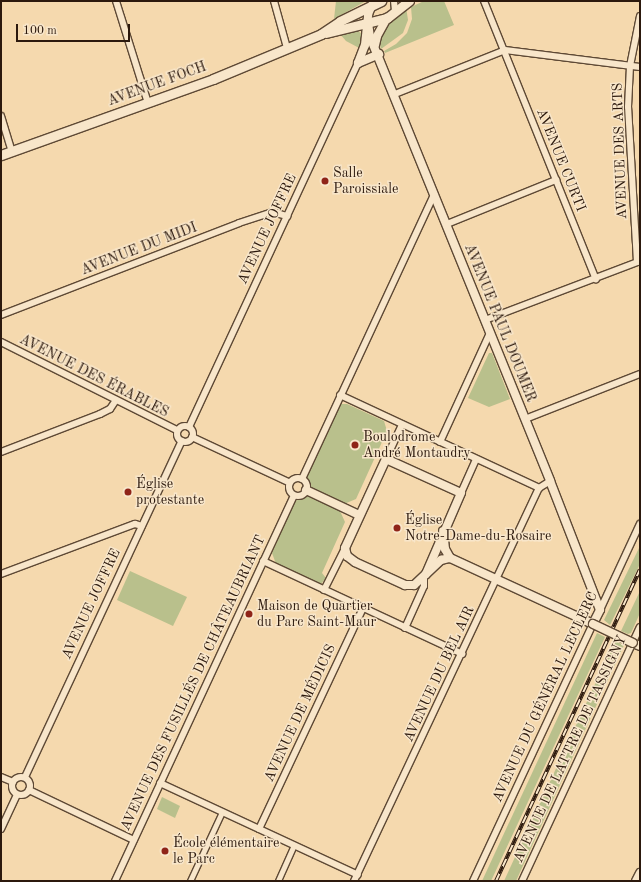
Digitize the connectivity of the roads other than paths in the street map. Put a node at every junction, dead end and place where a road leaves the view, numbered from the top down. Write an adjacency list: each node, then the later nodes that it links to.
1 (116, 1): 21 (street)
2 (274, 1): 14 (street)
3 (381, 1): 7 (main road, AVENUE FOCH)
4 (394, 1): 8 (street)
5 (409, 1): 8 (main road, AVENUE FOCH)
6 (484, 1): 15 (street, AVENUE CURTI)
7 (373, 3): 11 (street); 12 (main road, AVENUE FOCH)
8 (395, 11): 10 (main road, AVENUE FOCH)
9 (640, 16): 18 (street, AVENUE DES ARTS)
10 (387, 18): 11 (main road, AVENUE FOCH); 13 (street)
11 (368, 23): 12 (main road, AVENUE FOCH); 13 (street, AVENUE PAUL DOUMER); 17 (street)
12 (321, 34): 14 (main road, AVENUE FOCH)
13 (375, 46): 16 (street, AVENUE PAUL DOUMER)
14 (287, 48): 21 (main road, AVENUE FOCH)
15 (505, 50): 18 (street); 20 (street); 27 (street, AVENUE CURTI)
16 (379, 54): 17 (street); 20 (street, AVENUE PAUL DOUMER)
17 (358, 63): 29 (street, AVENUE JOFFRE)
18 (630, 66): 19 (street); 26 (street, AVENUE DES ARTS)
19 (640, 68)
20 (395, 94): 28 (street, AVENUE PAUL DOUMER)
21 (148, 102): 23 (main road, AVENUE FOCH)
22 (1, 116): 23 (street)
23 (12, 151): 24 (main road, AVENUE FOCH)
24 (1, 155)
25 (640, 175): 26 (street)
26 (633, 176): 31 (street, AVENUE DES ARTS)
27 (556, 180): 30 (street); 32 (street, AVENUE CURTI)
28 (434, 194): 30 (street, AVENUE PAUL DOUMER); 38 (street)
29 (287, 216): 33 (street, AVENUE DU MIDI); 42 (street, AVENUE JOFFRE)
30 (447, 224): 34 (street, AVENUE PAUL DOUMER)
31 (639, 262): 32 (street)
32 (596, 279): 34 (street)
33 (1, 316)
34 (485, 320): 35 (street, AVENUE PAUL DOUMER)
35 (490, 333): 40 (street, AVENUE PAUL DOUMER); 46 (street)
36 (1, 342): 39 (street, AVENUE DES ÉRABLES)
37 (640, 374): 40 (street)
38 (340, 395): 41 (street); 50 (street)
39 (116, 400): 43 (street, AVENUE DES ÉRABLES); 47 (street)
40 (525, 419): 51 (street, AVENUE PAUL DOUMER)
41 (402, 424): 46 (street); 48 (street)
42 (189, 426): 43 (street); 44 (street)
43 (177, 430): 45 (street)
44 (192, 437): 45 (street); 52 (street)
45 (182, 441): 59 (street, AVENUE JOFFRE)
46 (440, 442): 49 (street)
47 (1, 452)
48 (386, 459): 55 (street); 57 (street)
49 (476, 459): 53 (street); 55 (street)
50 (302, 479): 52 (street); 54 (street)
51 (550, 481): 53 (street); 69 (street, AVENUE PAUL DOUMER)
52 (290, 483): 56 (street)
53 (539, 488): 66 (street, AVENUE DU BEL AIR)
54 (306, 490): 56 (street); 57 (street)
55 (461, 493): 60 (street)
56 (294, 495): 63 (street, AVENUE DES FUSILLÉS DE CHÂTEAUBRIANT)
57 (359, 515): 61 (street)
58 (640, 524): 69 (street, AVENUE DU GÉNÉRAL LECLERC)
59 (142, 526): 64 (street); 76 (street, AVENUE JOFFRE)
60 (443, 531): 62 (street); 65 (street)
61 (345, 548): 65 (street); 67 (street)
62 (450, 558): 65 (street); 66 (street)
63 (263, 561): 67 (street); 78 (street, AVENUE DES FUSILLÉS DE CHÂTEAUBRIANT)
64 (1, 574)
65 (425, 576): 72 (street)
66 (496, 580): 70 (street); 74 (street, AVENUE DU BEL AIR)
67 (324, 590): 68 (street)
68 (363, 608): 72 (street); 82 (street, AVENUE DE MÉDICIS)
69 (600, 610): 70 (street, AVENUE DU GÉNÉRAL LECLERC)
70 (593, 624): 73 (street, bridge); 92 (street, AVENUE DU GÉNÉRAL LECLERC)
71 (640, 626): 73 (street, AVENUE DE LATTRE DE TASSIGNY)
72 (405, 628): 74 (street)
73 (636, 644): 93 (street, AVENUE DE LATTRE DE TASSIGNY)
74 (462, 654): 87 (street, AVENUE DU BEL AIR)
75 (1, 777): 77 (street)
76 (25, 777): 77 (street); 79 (street)
77 (13, 782): 80 (street)
78 (160, 783): 81 (street); 84 (street, AVENUE DES FUSILLÉS DE CHÂTEAUBRIANT)
79 (29, 790): 80 (street); 84 (street)
80 (17, 794): 83 (street)
81 (222, 812): 82 (street); 89 (street)
82 (259, 828): 85 (street)
83 (1, 829)
84 (134, 840): 88 (street, AVENUE DES FUSILLÉS DE CHÂTEAUBRIANT)
85 (294, 845): 87 (street); 90 (street)
86 (640, 873): 94 (street)
87 (358, 875): 91 (street, AVENUE DU BEL AIR)
88 (115, 881)
89 (190, 881)
90 (278, 881)
91 (354, 881)
92 (473, 881)
93 (522, 881)
94 (636, 881)

